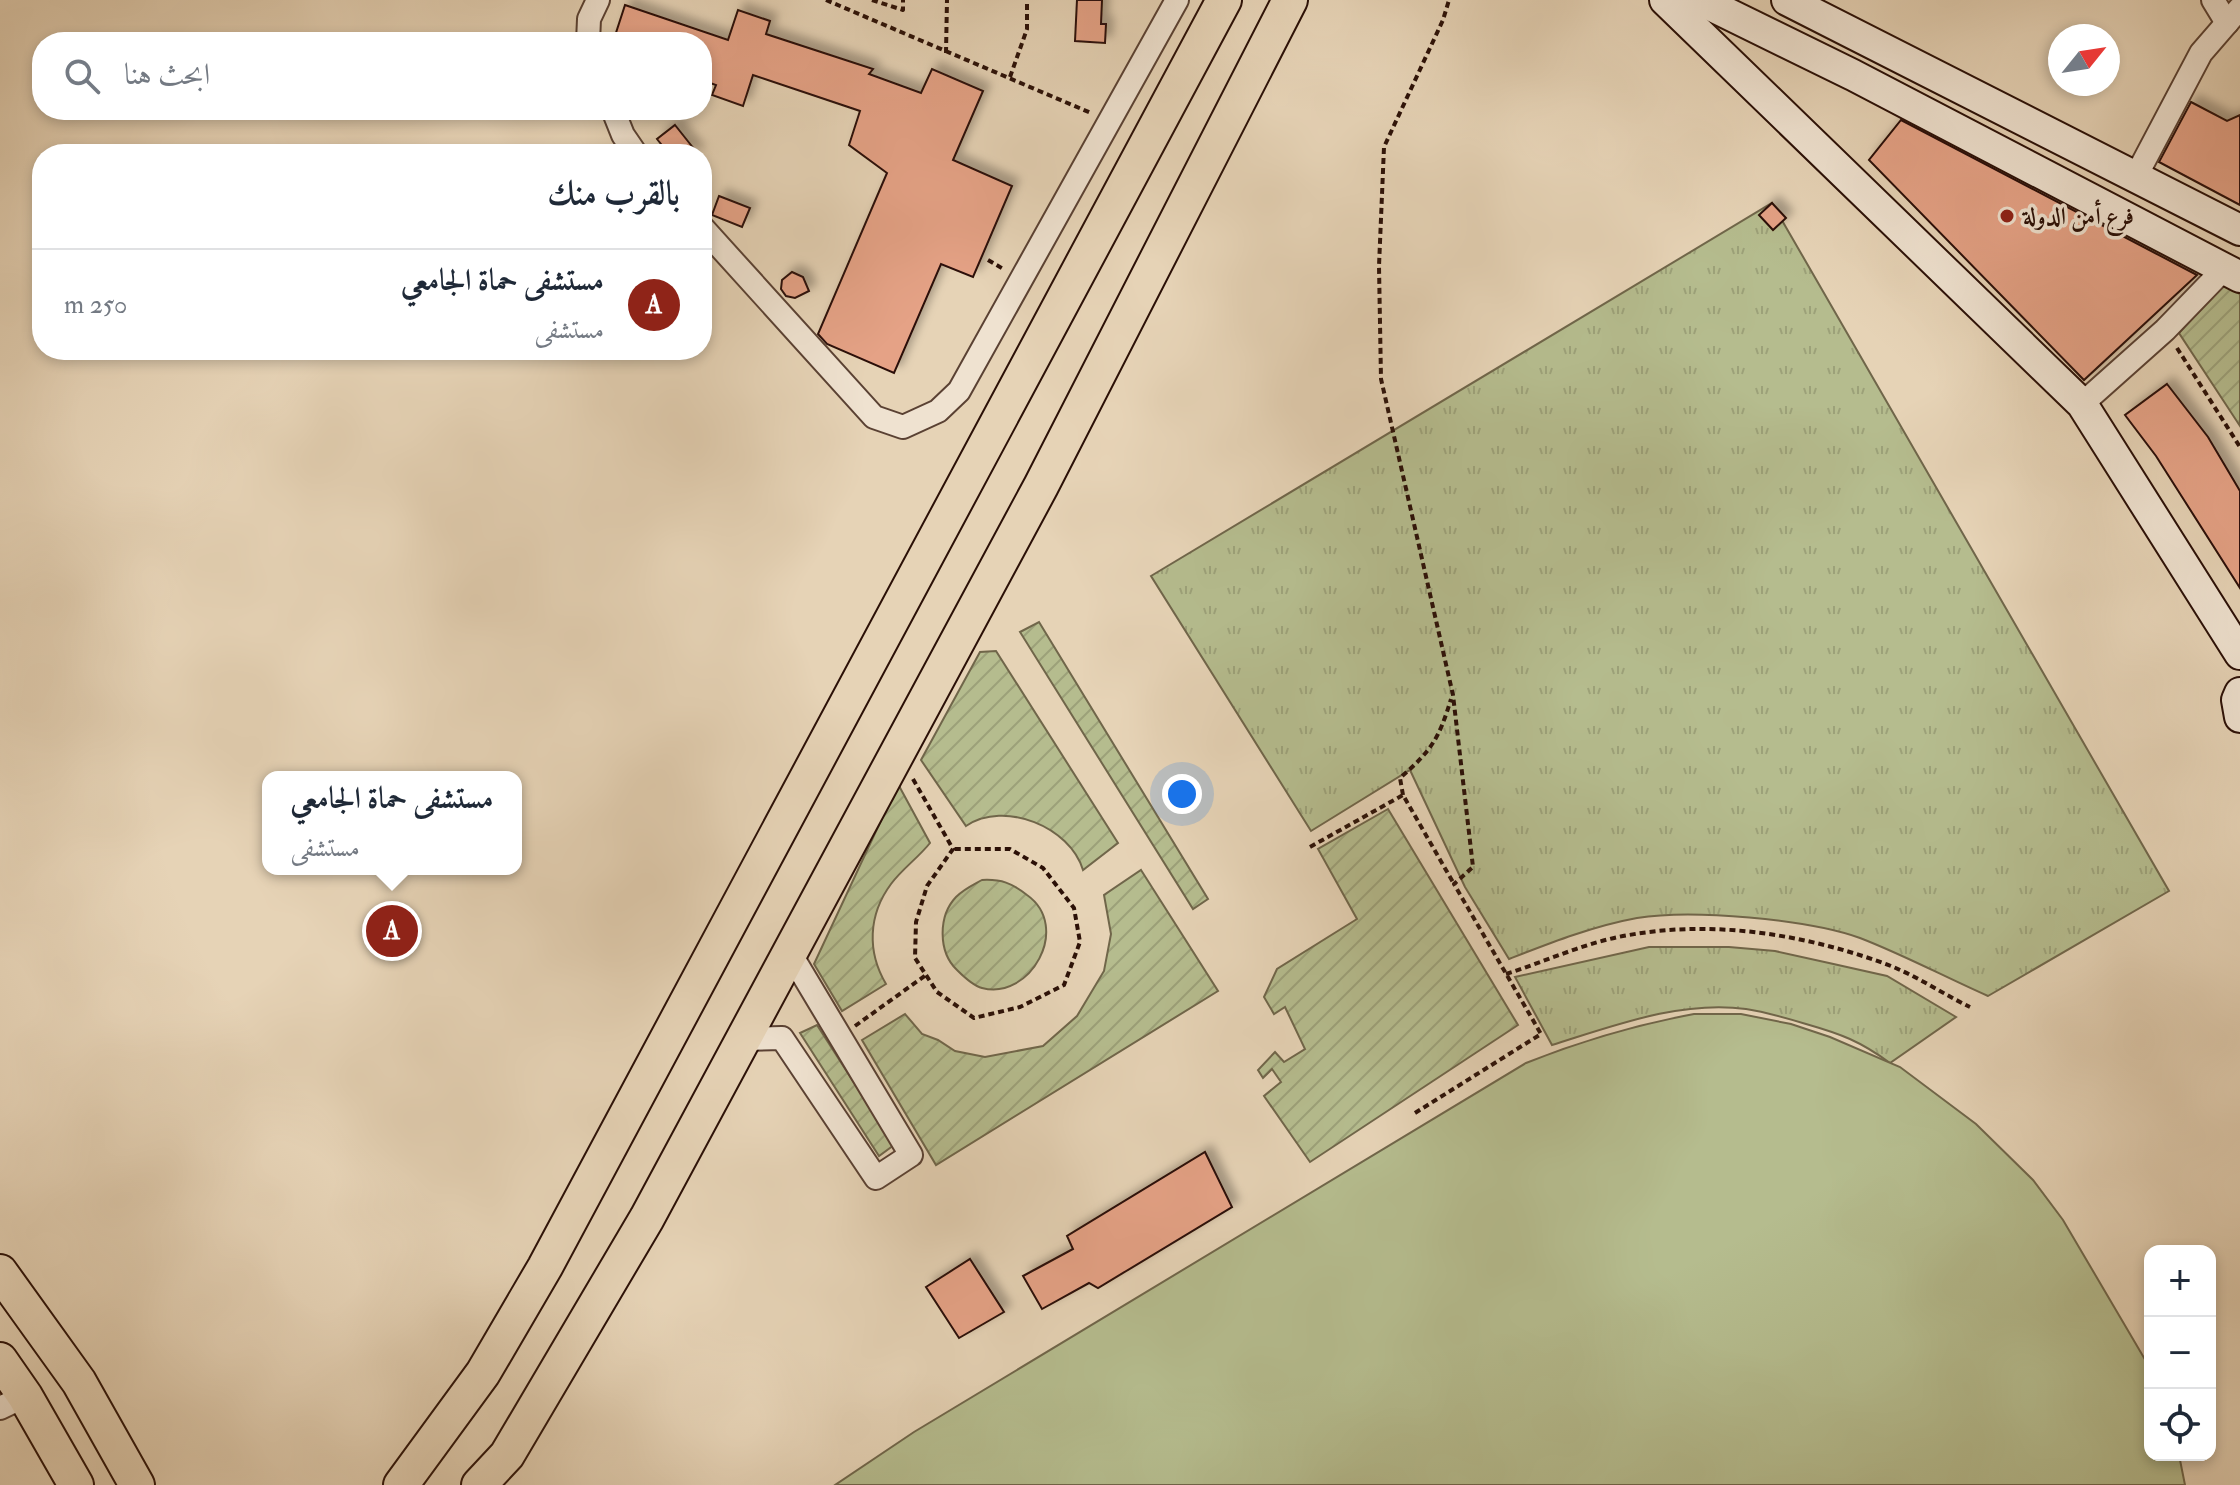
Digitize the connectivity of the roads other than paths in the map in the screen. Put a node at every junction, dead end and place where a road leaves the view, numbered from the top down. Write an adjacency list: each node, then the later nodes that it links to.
1 (598, 0): 10 (street)
2 (1177, 0): 15 (street)
3 (1224, 0): 28 (main road)
4 (1290, 0): 21 (main road)
5 (1665, 0): 17 (main road)
6 (1700, 0): 16 (main road)
7 (1787, 0): 13 (main road)
8 (2213, 0): 9 (street)
9 (2234, 15): 13 (street)
10 (588, 32)
11 (617, 120): 12 (street)
12 (629, 144)
13 (2135, 178): 14 (main road)
14 (2240, 230)
15 (712, 238)
16 (2232, 273): 17 (street)
17 (2082, 404): 18 (main road)
18 (2240, 654)
19 (2240, 693): 20 (main road)
20 (2240, 717)
21 (790, 953): 22 (main road); 22 (street)
22 (743, 1039): 29 (main road)
23 (0, 1272): 27 (main road)
24 (0, 1360): 25 (main road)
25 (12, 1402): 26 (main road)
26 (76, 1485)
27 (137, 1485)
28 (401, 1485)
29 (479, 1485)

